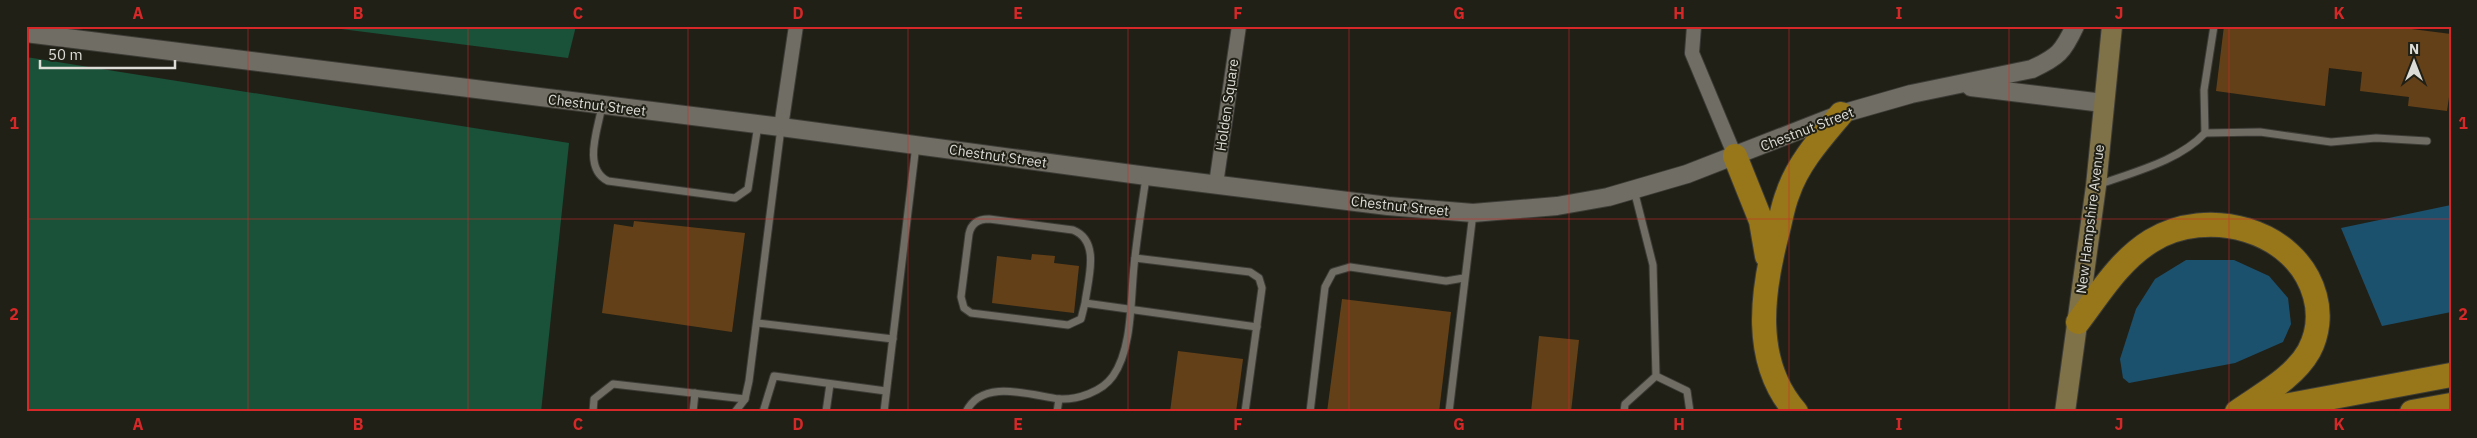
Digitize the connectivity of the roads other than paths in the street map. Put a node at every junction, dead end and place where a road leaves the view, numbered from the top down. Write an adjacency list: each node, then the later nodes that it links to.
1 (796, 26): 14 (street)
2 (1239, 26): 20 (street, Holden Square)
3 (1694, 26): 18 (street)
4 (2075, 26): 9 (street, Chestnut Street)
5 (2112, 26): 10 (main road, New Hampshire Avenue)
6 (2214, 26): 15 (lane)
7 (68, 32): 8 (street, Chestnut Street); 11 (street, Chestnut Street)
8 (26, 33)
9 (1955, 85): 10 (street, Chestnut Street); 12 (street, Chestnut Street)
10 (2103, 102): 21 (main road, New Hampshire Avenue)
11 (602, 106): 13 (street, Chestnut Street); 13 (lane)
12 (1841, 114): 18 (street, Chestnut Street); 25 (highway)
13 (758, 125): 14 (street, Chestnut Street)
14 (781, 127): 17 (street, Chestnut Street); 30 (lane)
15 (2205, 133): 16 (lane); 21 (lane)
16 (2427, 141)
17 (916, 145): 19 (street, Chestnut Street); 32 (lane)
18 (1736, 156): 22 (street, Chestnut Street); 25 (highway)
19 (1146, 176): 20 (street, Chestnut Street); 24 (lane)
20 (1216, 184): 23 (street, Chestnut Street)
21 (2096, 186): 29 (main road, New Hampshire Avenue)
22 (1634, 190): 23 (street, Chestnut Street); 34 (lane)
23 (1473, 213): 26 (lane)
24 (1135, 258): 28 (lane); 31 (lane)
25 (1768, 266): 54 (highway)
26 (1464, 278): 50 (lane); 51 (lane)
27 (1085, 303): 27 (lane); 28 (lane)
28 (1130, 310): 31 (lane); 38 (lane)
29 (2078, 322): 55 (main road, New Hampshire Avenue); 56 (highway)
30 (756, 323): 32 (lane); 39 (lane)
31 (1257, 327): 49 (lane)
32 (893, 339): 36 (lane)
33 (2451, 375): 57 (highway)
34 (1656, 376): 52 (lane); 53 (lane)
35 (830, 384): 36 (lane); 44 (lane); 45 (lane)
36 (886, 391): 46 (lane)
37 (695, 393): 39 (lane); 41 (lane); 42 (lane)
38 (1059, 398): 47 (lane); 48 (lane)
39 (745, 399): 43 (lane)
40 (2451, 404): 58 (highway)
41 (593, 412)
42 (693, 412)
43 (735, 412)
44 (763, 412)
45 (826, 412)
46 (884, 412)
47 (966, 412)
48 (1057, 412)
49 (1246, 412)
50 (1310, 412)
51 (1449, 412)
52 (1624, 412)
53 (1690, 412)
54 (1796, 412)
55 (2065, 412)
56 (2237, 412)
57 (2252, 412)
58 (2412, 412)

